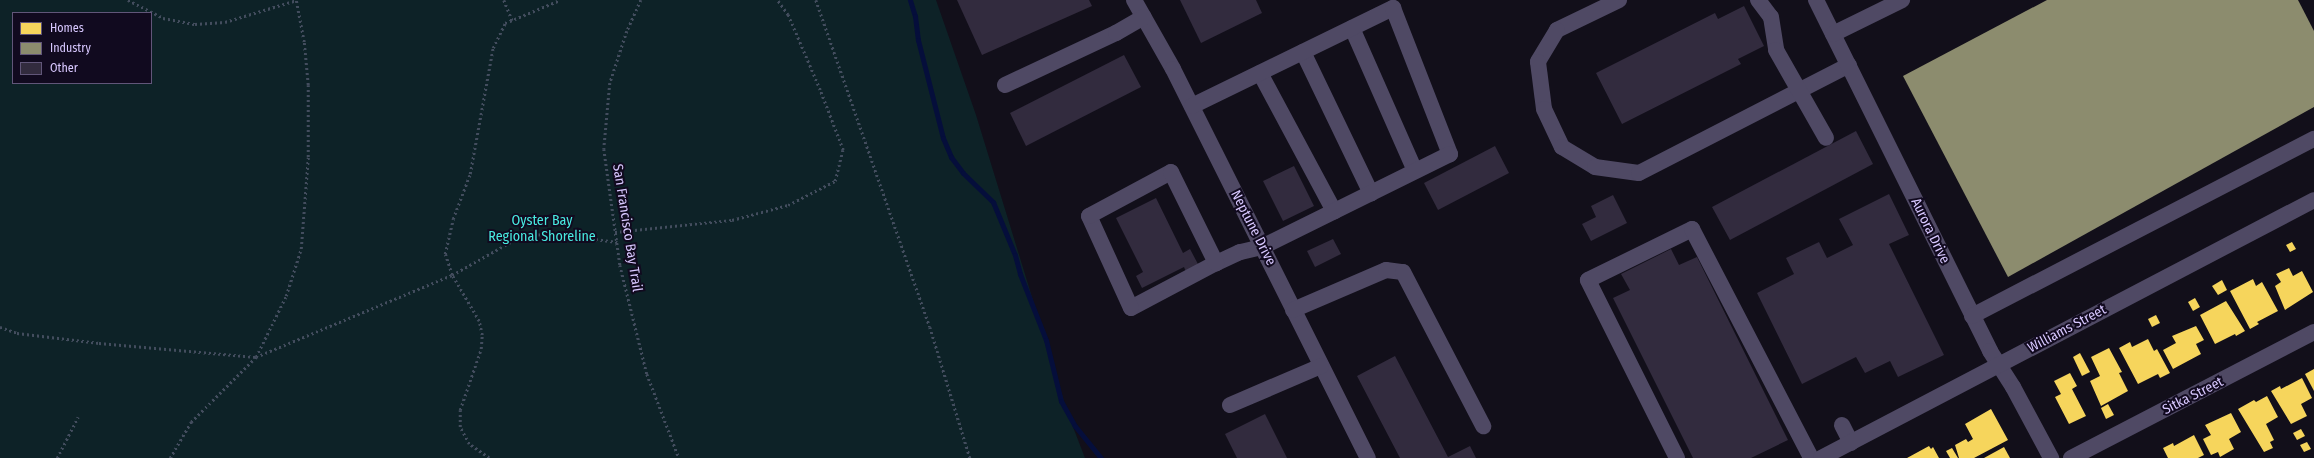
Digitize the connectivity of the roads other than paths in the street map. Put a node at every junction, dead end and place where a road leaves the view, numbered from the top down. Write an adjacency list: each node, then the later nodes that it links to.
1 (1134, 0): 6 (street, Neptune Drive)
2 (1619, 0): 13 (street)
3 (1758, 0): 13 (street)
4 (1816, 0): 8 (street, Aurora Drive)
5 (1902, 0): 8 (street)
6 (1144, 17): 12 (street); 14 (street, Neptune Drive)
7 (1352, 28): 9 (street); 17 (street); 17 (street)
8 (1833, 34): 10 (street, Aurora Drive)
9 (1303, 52): 11 (street); 18 (street)
10 (1849, 65): 13 (street); 24 (street, Aurora Drive)
11 (1260, 73): 14 (street); 20 (street)
12 (1004, 85)
13 (1799, 90): 15 (street)
14 (1192, 106): 21 (street, Neptune Drive)
15 (1826, 138)
16 (2314, 139): 24 (street)
17 (1415, 171): 18 (street)
18 (1372, 193): 20 (street)
19 (2314, 200): 26 (street, Williams Street)
20 (1334, 211): 21 (street)
21 (1262, 246): 22 (street); 23 (street, Neptune Drive)
22 (1216, 263): 22 (street)
23 (1293, 310): 27 (street, Neptune Drive); 30 (street)
24 (1972, 316): 26 (street, Aurora Drive)
25 (2314, 332): 37 (street, Sitka Street)
26 (1999, 365): 31 (street, Williams Street); 36 (street, Aurora Drive)
27 (1321, 366): 28 (street); 33 (street, Neptune Drive)
28 (1230, 405)
29 (1842, 425): 31 (street)
30 (1483, 426)
31 (1851, 443): 32 (street, Williams Street)
32 (1829, 456)
33 (1368, 458)
34 (1677, 458): 35 (street)
35 (1812, 458)
36 (2051, 458)
37 (2071, 458)

